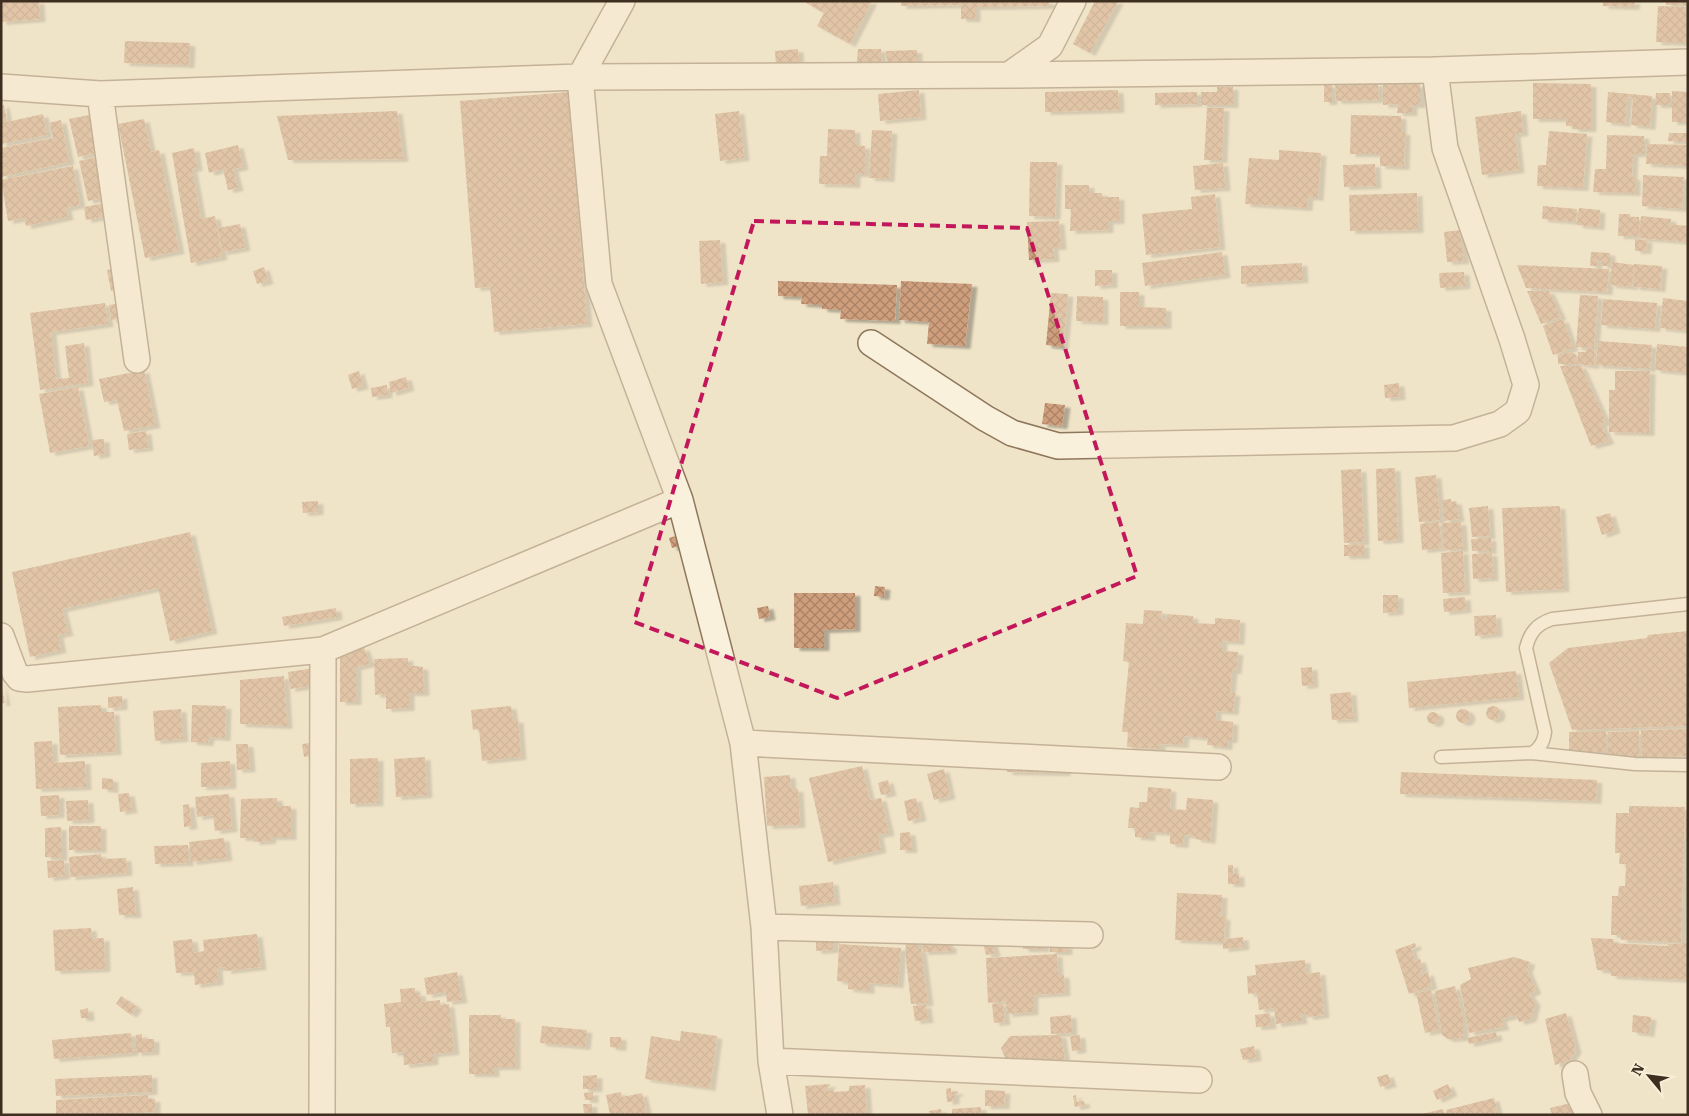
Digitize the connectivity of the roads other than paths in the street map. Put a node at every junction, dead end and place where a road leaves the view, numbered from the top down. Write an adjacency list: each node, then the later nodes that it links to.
1 (622, 1): 6 (street)
2 (1073, 1): 5 (street)
3 (1688, 62): 4 (street)
4 (1435, 70): 5 (street); 9 (street)
5 (1009, 75): 6 (street)
6 (580, 77): 8 (street); 11 (street)
7 (1, 87): 8 (street)
8 (100, 94): 10 (street)
9 (871, 343)
10 (137, 360)
11 (680, 500): 14 (street); 15 (street)
12 (1688, 604): 16 (lane)
13 (1, 636): 14 (street)
14 (323, 650): 25 (street)
15 (743, 743): 19 (street); 20 (street)
16 (1532, 753): 17 (lane); 18 (lane)
17 (1441, 757)
18 (1688, 765)
19 (1218, 767)
20 (764, 927): 21 (street); 22 (street)
21 (1090, 935)
22 (771, 1061): 24 (street); 26 (street)
23 (1575, 1074): 27 (street)
24 (1199, 1080)
25 (322, 1115)
26 (780, 1115)
27 (1589, 1115)

